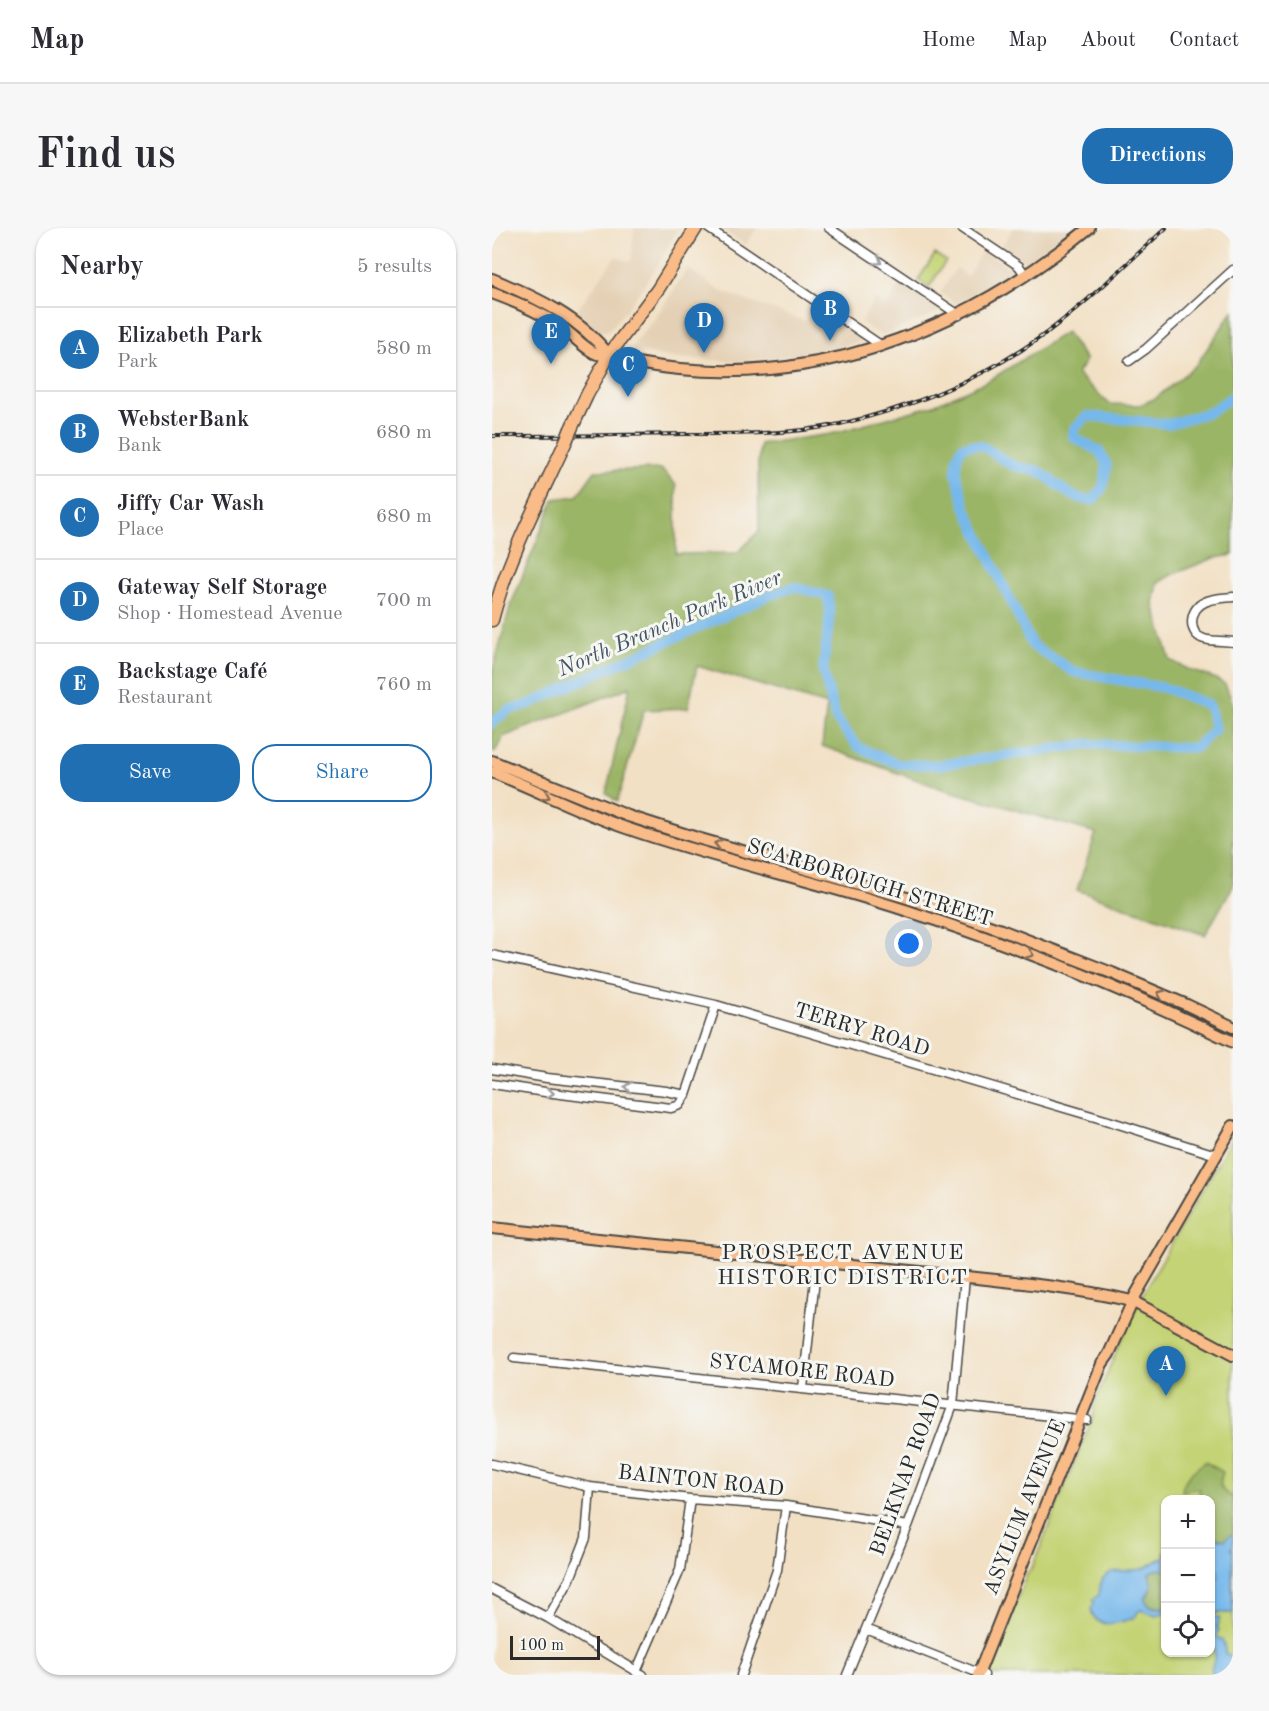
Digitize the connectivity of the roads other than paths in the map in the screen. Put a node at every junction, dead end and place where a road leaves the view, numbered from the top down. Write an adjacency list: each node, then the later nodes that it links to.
1 (696, 228): 14 (highway)
2 (708, 228): 13 (street)
3 (829, 228): 12 (street, one-way to 12)
4 (962, 228): 7 (street)
5 (1088, 228): 7 (main road)
6 (1233, 270): 15 (street)
7 (1026, 276): 12 (main road)
8 (492, 279): 9 (main road)
9 (511, 287): 11 (main road); 14 (main road)
10 (492, 292): 11 (main road)
11 (506, 298): 14 (main road)
12 (958, 315): 13 (main road)
13 (882, 346): 14 (main road)
14 (609, 355): 17 (highway)
15 (1129, 361)
16 (1233, 597): 18 (street)
17 (492, 620)
18 (1233, 642)
19 (492, 761): 21 (main road, SCARBOROUGH STREET)
20 (492, 772): 21 (main road, SCARBOROUGH STREET, one-way to 21)
21 (626, 822): 22 (main road, SCARBOROUGH STREET); 23 (main road, SCARBOROUGH STREET)
22 (697, 838): 23 (main road); 24 (main road, SCARBOROUGH STREET, one-way to 22)
23 (692, 849): 25 (main road, SCARBOROUGH STREET)
24 (802, 867): 25 (main road); 26 (main road, SCARBOROUGH STREET)
25 (799, 879): 27 (main road, SCARBOROUGH STREET)
26 (907, 898): 27 (main road); 28 (main road, SCARBOROUGH STREET)
27 (904, 909): 29 (main road, SCARBOROUGH STREET)
28 (1000, 930): 29 (main road); 31 (main road, SCARBOROUGH STREET)
29 (997, 941): 32 (main road, SCARBOROUGH STREET, one-way to 32)
30 (492, 955): 33 (street, TERRY ROAD)
31 (1112, 973): 32 (main road); 34 (main road, SCARBOROUGH STREET, one-way to 31)
32 (1107, 984): 35 (main road, SCARBOROUGH STREET)
33 (716, 1005): 40 (street); 42 (street, TERRY ROAD)
34 (1187, 1005): 35 (main road); 36 (main road, SCARBOROUGH STREET)
35 (1182, 1017): 37 (main road, SCARBOROUGH STREET)
36 (1233, 1027)
37 (1233, 1042)
38 (492, 1069): 40 (street, one-way to 38)
39 (492, 1084): 40 (street, one-way to 40)
40 (686, 1095)
41 (1233, 1126): 42 (main road, ASYLUM AVENUE)
42 (1216, 1155): 46 (main road, ASYLUM AVENUE)
43 (492, 1228): 44 (main road)
44 (817, 1261): 45 (main road); 49 (street)
45 (965, 1277): 46 (main road); 50 (street, BELKNAP ROAD)
46 (1132, 1301): 47 (main road); 51 (main road, ASYLUM AVENUE)
47 (1233, 1355)
48 (514, 1358): 49 (street, SYCAMORE ROAD)
49 (803, 1388): 50 (street, SYCAMORE ROAD)
50 (953, 1405): 51 (street, SYCAMORE ROAD); 56 (street, BELKNAP ROAD)
51 (1083, 1420): 61 (main road, ASYLUM AVENUE)
52 (492, 1464): 53 (street, BAINTON ROAD)
53 (591, 1487): 54 (street, BAINTON ROAD); 58 (street)
54 (690, 1499): 55 (street, BAINTON ROAD); 60 (street)
55 (786, 1506): 56 (street, BAINTON ROAD); 62 (street)
56 (908, 1526): 59 (street, BELKNAP ROAD)
57 (492, 1589): 58 (street)
58 (548, 1618): 60 (street)
59 (866, 1629): 61 (street); 63 (street, BELKNAP ROAD)
60 (640, 1673)
61 (981, 1674)
62 (741, 1675)
63 (846, 1675)

